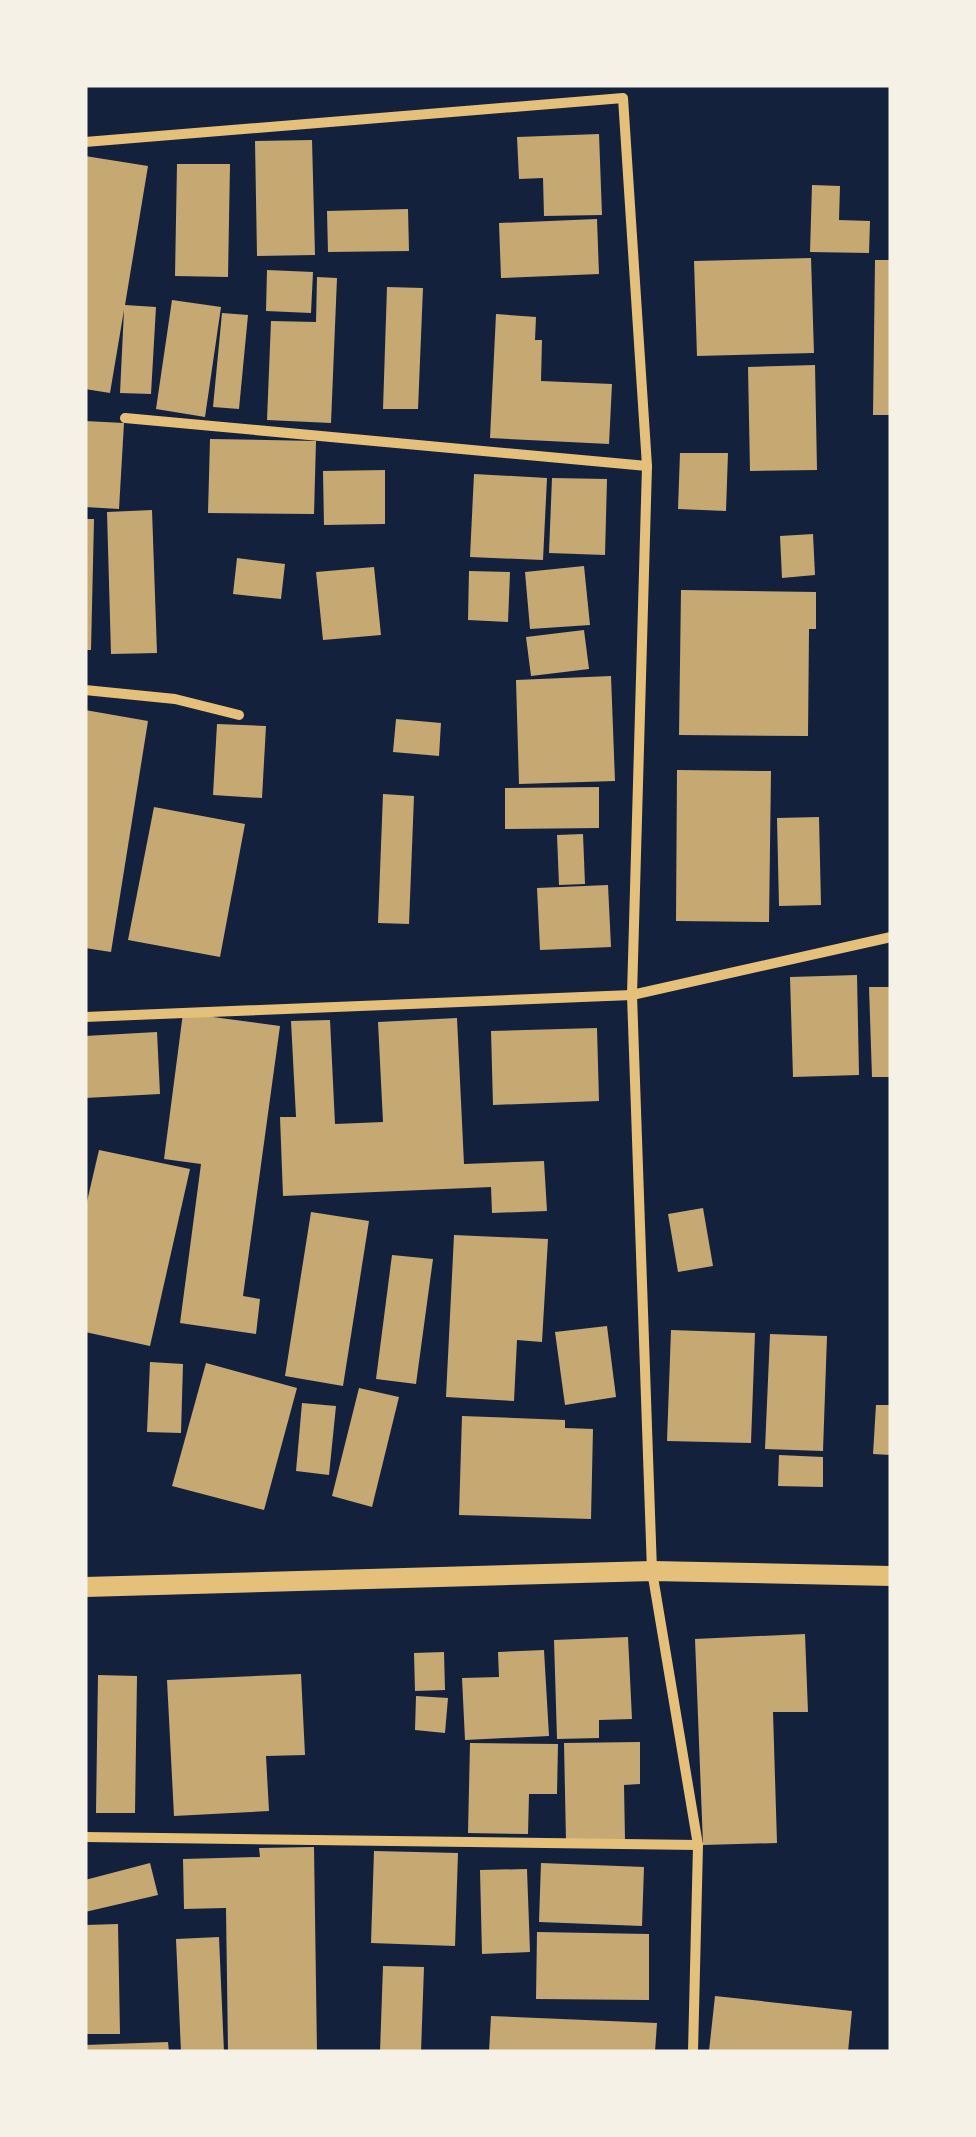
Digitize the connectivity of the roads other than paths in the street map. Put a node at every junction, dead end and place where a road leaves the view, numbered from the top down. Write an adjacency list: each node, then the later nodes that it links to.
1 (85, 142): 3 (street)
2 (124, 418): 3 (street)
3 (647, 466): 7 (street)
4 (85, 690): 5 (street)
5 (239, 714)
6 (891, 937): 7 (street)
7 (632, 994): 8 (street); 9 (street)
8 (85, 1017)
9 (652, 1570): 10 (main road); 11 (main road); 13 (street)
10 (891, 1576)
11 (85, 1587)
12 (85, 1838): 13 (street)
13 (698, 1845): 14 (street)
14 (692, 2052)

